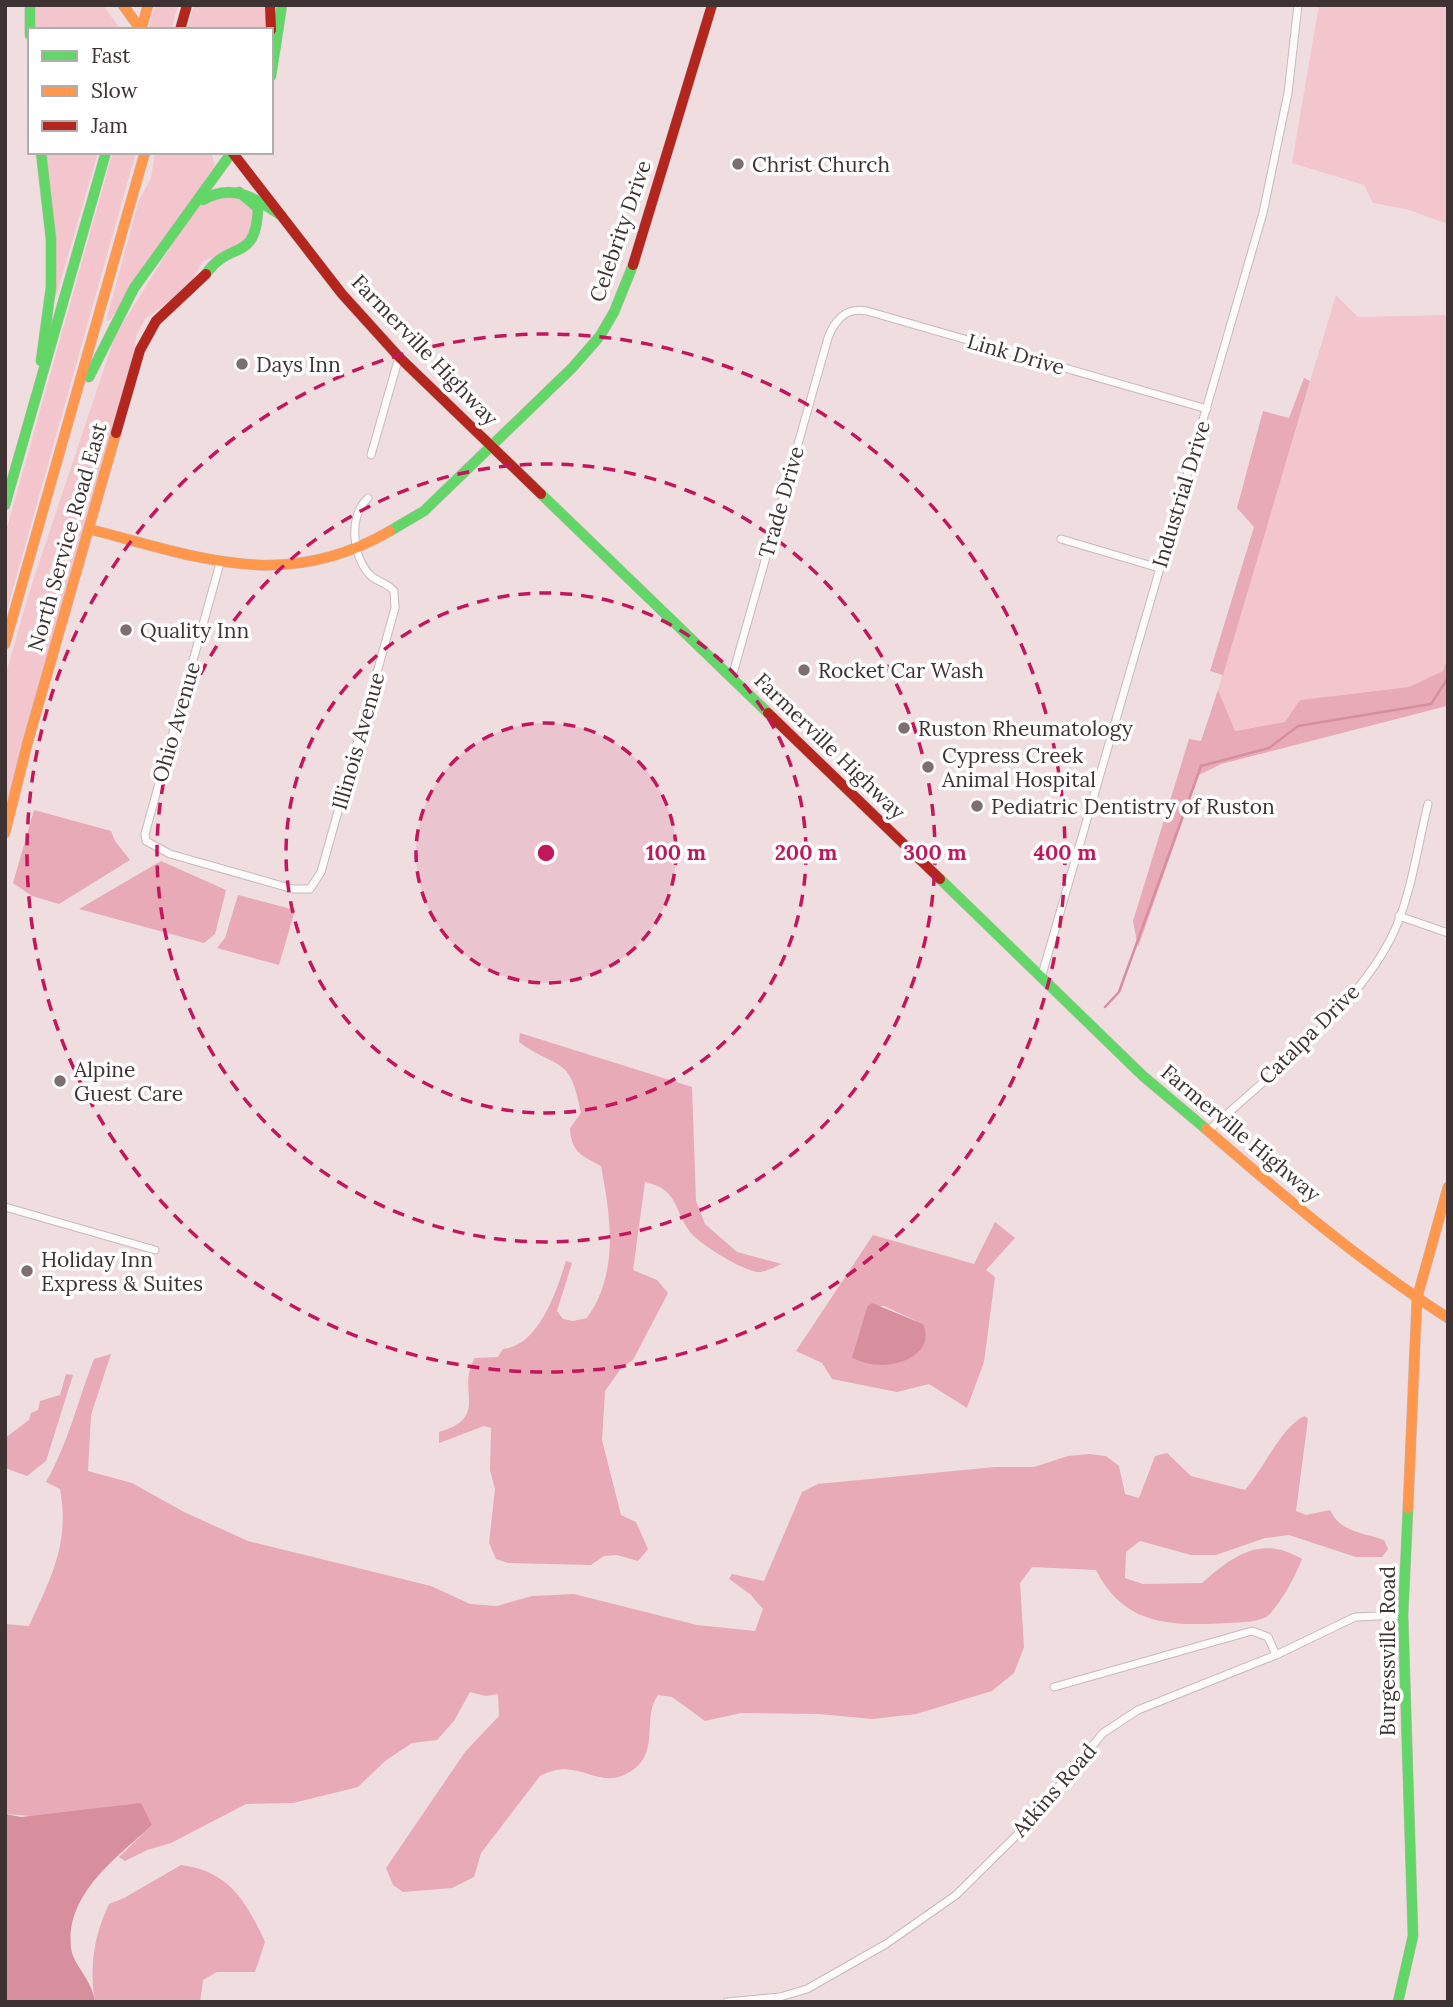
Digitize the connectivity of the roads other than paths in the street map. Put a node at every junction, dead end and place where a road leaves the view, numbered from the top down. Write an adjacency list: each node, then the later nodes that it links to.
1 (30, 5): 9 (main road)
2 (123, 5): 10 (main road)
3 (148, 5): 11 (main road)
4 (187, 5): 12 (main road)
5 (270, 5): 13 (main road)
6 (282, 5): 14 (main road)
7 (712, 5): 27 (main road, Celebrity Drive)
8 (1298, 5): 26 (street, Industrial Drive)
9 (30, 28)
10 (140, 28)
11 (142, 28)
12 (181, 28)
13 (271, 28)
14 (273, 66)
15 (41, 154): 25 (main road)
16 (105, 154): 25 (main road)
17 (144, 154): 29 (main road)
18 (231, 154): 21 (main road)
19 (234, 154): 22 (main road, Farmerville Highway)
20 (239, 192): 21 (main road); 22 (main road); 32 (main road, North Service Road East)
21 (188, 215): 29 (main road)
22 (282, 216): 24 (main road, Farmerville Highway)
23 (832, 328): 26 (street, Link Drive); 38 (street, Trade Drive)
24 (399, 357): 27 (main road, Farmerville Highway); 28 (street)
25 (39, 391): 31 (main road)
26 (1207, 409): 36 (street, Industrial Drive)
27 (492, 448): 34 (main road, Celebrity Drive); 38 (main road, Farmerville Highway)
28 (370, 455)
29 (47, 496): 37 (main road)
30 (368, 498): 34 (street)
31 (5, 505)
32 (89, 529): 35 (main road, Celebrity Drive); 40 (main road, North Service Road East)
33 (1061, 539): 36 (street)
34 (358, 550): 35 (main road, Celebrity Drive); 41 (street, Illinois Avenue)
35 (220, 563): 41 (street, Ohio Avenue)
36 (1159, 568): 44 (street, Industrial Drive)
37 (5, 644)
38 (732, 677): 44 (main road, Farmerville Highway)
39 (1428, 804): 42 (street, Catalpa Drive)
40 (5, 832)
41 (314, 886)
42 (1399, 916): 43 (street); 45 (street, Catalpa Drive)
43 (1448, 933)
44 (1041, 978): 45 (main road, Farmerville Highway)
45 (1208, 1131): 49 (main road, Farmerville Highway)
46 (1448, 1187): 49 (main road, Burgessville Road)
47 (5, 1207): 48 (street)
48 (155, 1250)
49 (1417, 1298): 50 (main road, Farmerville Highway); 51 (main road, Burgessville Road)
50 (1448, 1318)
51 (1403, 1615): 52 (street, Atkins Road); 55 (main road, Burgessville Road)
52 (1276, 1655): 53 (street); 54 (street, Atkins Road)
53 (1054, 1687)
54 (727, 2002)
55 (1398, 2002)

